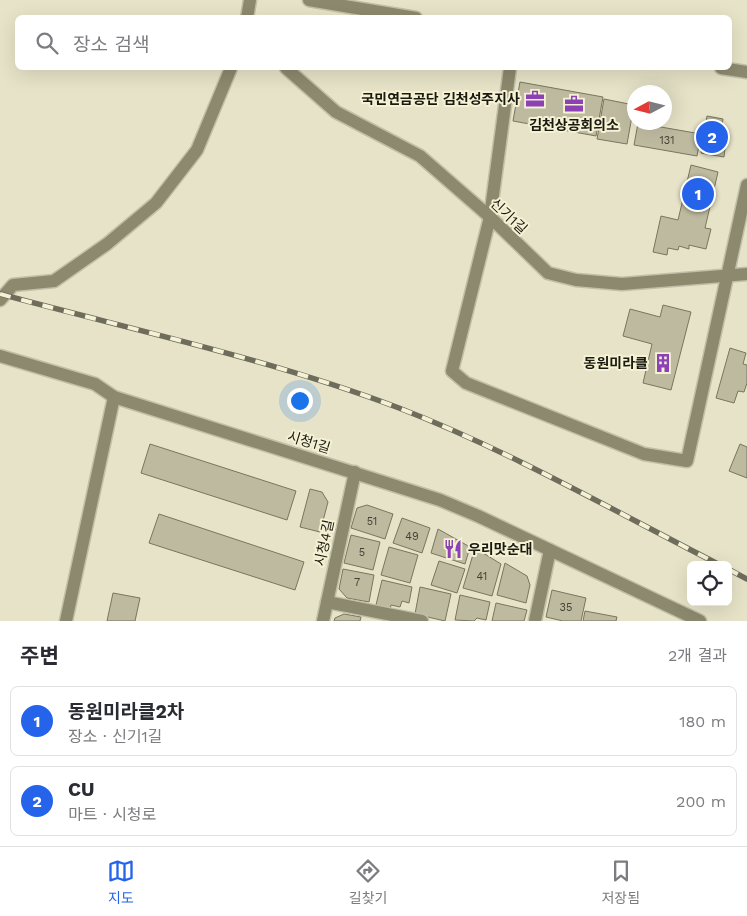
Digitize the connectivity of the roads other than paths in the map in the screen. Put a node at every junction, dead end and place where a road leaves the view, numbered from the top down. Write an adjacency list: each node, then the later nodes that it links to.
1 (250, 0): 3 (street)
2 (309, 0): 4 (street)
3 (248, 15)
4 (398, 15)
5 (230, 70): 14 (street)
6 (288, 70): 11 (street, 신기1길)
7 (510, 70): 11 (street)
8 (732, 70): 9 (street)
9 (747, 72)
10 (747, 185): 12 (street)
11 (490, 217): 12 (street, 신기1길); 12 (street)
12 (728, 274): 13 (street, 신기1길)
13 (747, 274)
14 (0, 300)
15 (0, 356): 16 (street, 시청1길)
16 (114, 397): 17 (street, 시청1길); 20 (street)
17 (355, 472): 18 (street, 시청1길); 19 (street, 시청4길)
18 (550, 550): 23 (street); 24 (street, 시청1길)
19 (327, 602): 21 (street, 시청4길); 22 (street)
20 (66, 621)
21 (323, 621)
22 (422, 621)
23 (535, 621)
24 (700, 621)

